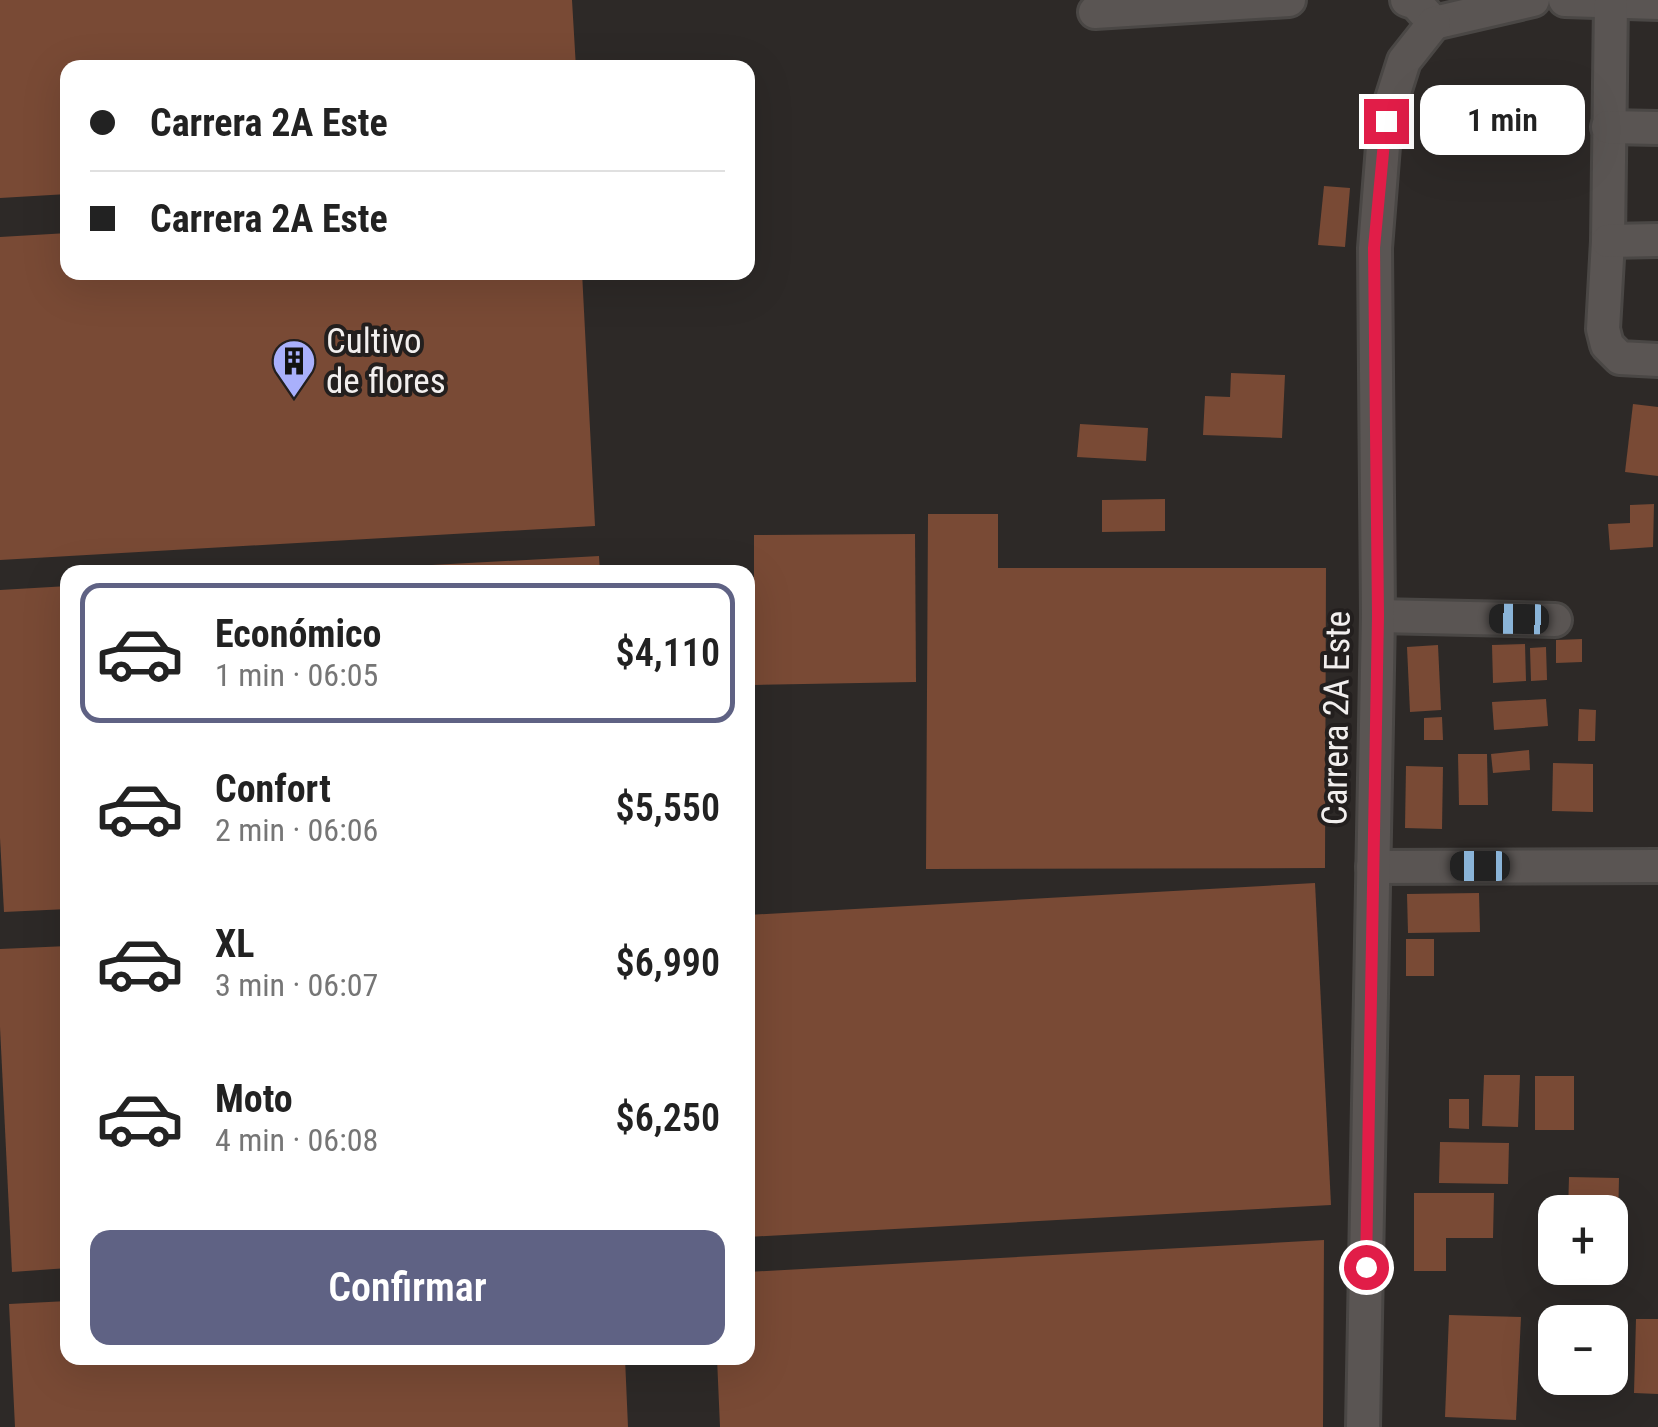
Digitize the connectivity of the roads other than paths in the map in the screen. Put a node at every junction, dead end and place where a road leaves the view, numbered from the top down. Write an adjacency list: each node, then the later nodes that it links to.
1 (1289, 0): 7 (street)
2 (1407, 0): 8 (street)
3 (1533, 0): 8 (street)
4 (1565, 0): 5 (street)
5 (1611, 2): 6 (street); 9 (street)
6 (1658, 3)
7 (1095, 12)
8 (1434, 23): 14 (street, Carrera 2A Este)
9 (1608, 126): 10 (street); 12 (street)
10 (1658, 128)
11 (1658, 240): 12 (street)
12 (1608, 241): 13 (street)
13 (1658, 360)
14 (1378, 616): 15 (street); 17 (street, Carrera 2A Este)
15 (1554, 620)
16 (1658, 866): 17 (street)
17 (1374, 867): 18 (street, Carrera 2A Este)
18 (1363, 1427)

